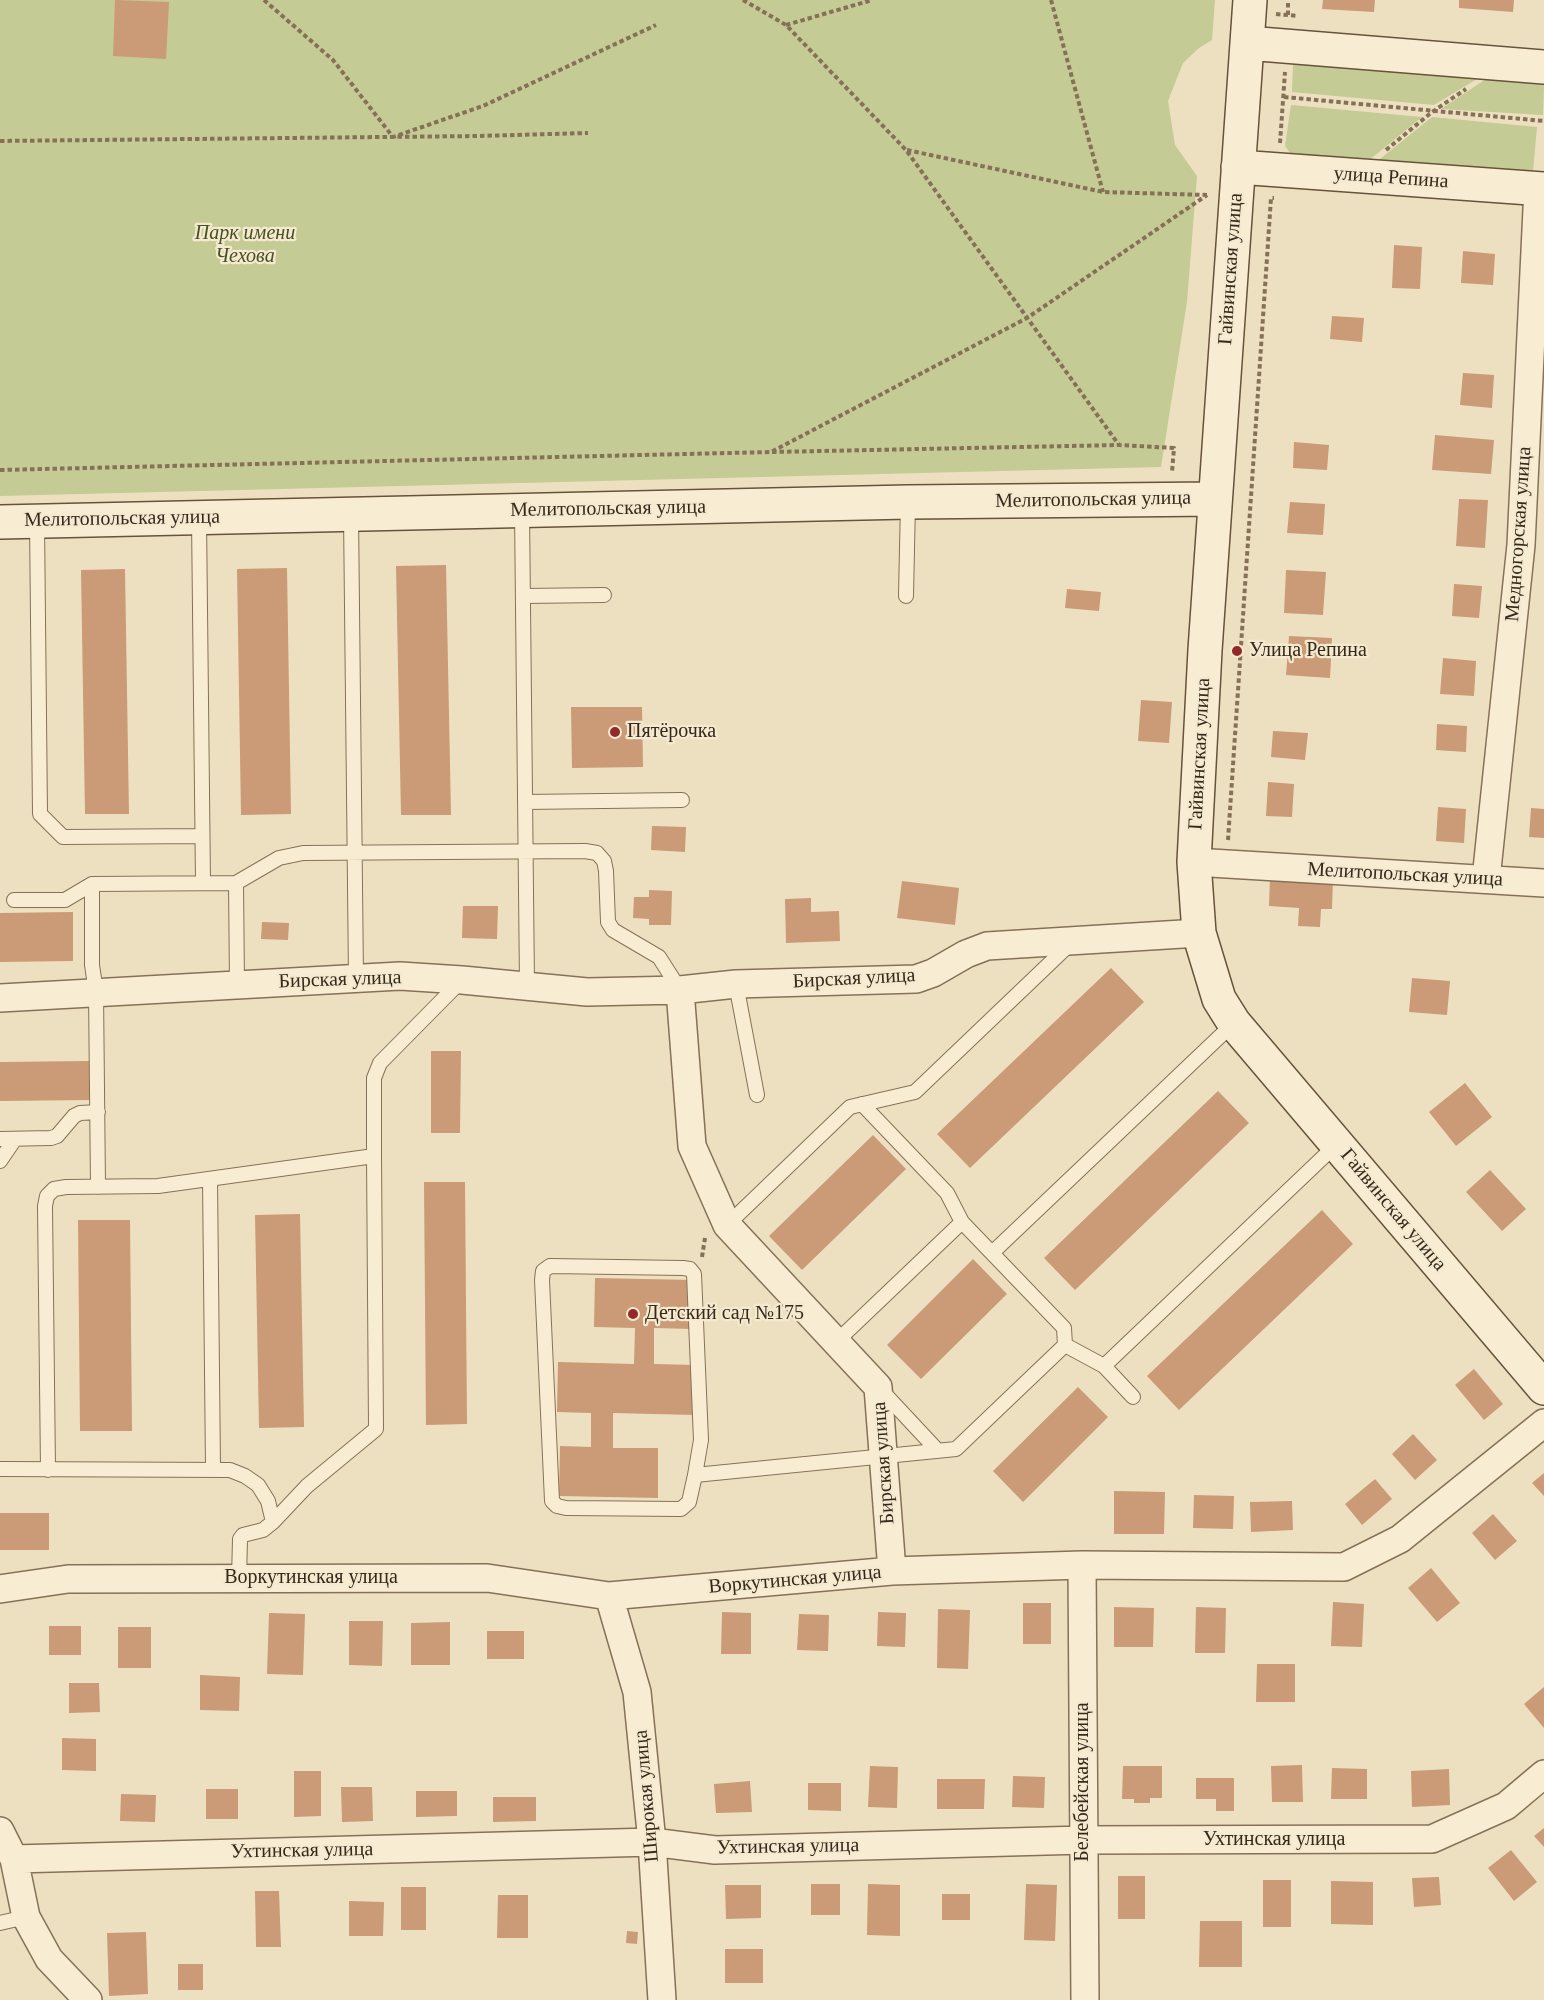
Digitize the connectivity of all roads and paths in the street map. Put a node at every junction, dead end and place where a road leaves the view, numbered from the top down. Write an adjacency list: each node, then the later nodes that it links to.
1 (264, 0): 18 (path)
2 (743, 0): 9 (path)
3 (872, 0): 9 (path)
4 (1051, 0): 25 (path)
5 (1250, 0): 10 (main road, Гайвинская улица)
6 (1288, 0): 7 (path)
7 (1288, 15)
8 (656, 25): 18 (path)
9 (786, 25): 21 (path)
10 (1247, 43): 12 (main road); 23 (main road, Гайвинская улица)
11 (1286, 66): 14 (path)
12 (1544, 67)
13 (1469, 87): 15 (path)
14 (1284, 97): 15 (path); 20 (path)
15 (1432, 112): 16 (path); 22 (path)
16 (1544, 122)
17 (588, 133): 18 (path)
18 (393, 137): 19 (path)
19 (0, 141)
20 (1280, 143)
21 (906, 150): 25 (path); 27 (path)
22 (1382, 153)
23 (1238, 167): 24 (main road, улица Репина); 32 (main road, Гайвинская улица)
24 (1541, 188): 49 (street, Медногорская улица)
25 (1103, 192): 27 (path)
26 (1271, 198): 48 (path)
27 (1027, 318): 28 (path); 29 (path)
28 (1119, 444): 29 (path); 31 (path)
29 (771, 452): 30 (path)
30 (0, 470)
31 (1172, 472)
32 (1215, 499): 33 (main road, Мелитопольская улица); 47 (main road, Гайвинская улица)
33 (908, 502): 34 (main road, Мелитопольская улица); 41 (lane)
34 (522, 511): 35 (main road, Мелитопольская улица); 40 (lane)
35 (351, 514): 36 (main road, Мелитопольская улица); 46 (lane)
36 (199, 518): 37 (main road, Мелитопольская улица); 44 (lane)
37 (37, 521): 38 (main road, Мелитопольская улица); 44 (lane)
38 (0, 522)
39 (604, 595): 40 (lane)
40 (523, 596): 43 (lane)
41 (906, 596)
42 (682, 801): 43 (lane)
43 (525, 802): 45 (lane)
44 (202, 836): 51 (lane)
45 (525, 852): 46 (lane); 61 (lane); 62 (lane)
46 (355, 853): 50 (lane); 57 (lane)
47 (1194, 862): 48 (street, Мелитопольская улица); 55 (main road, Гайвинская улица)
48 (1226, 865): 49 (street, Мелитопольская улица)
49 (1486, 879): 52 (street, Мелитопольская улица)
50 (236, 882): 51 (lane); 59 (lane)
51 (202, 883): 53 (lane)
52 (1544, 883)
53 (92, 884): 54 (lane); 63 (lane)
54 (14, 900)
55 (1199, 933): 56 (street, Бирская улица); 65 (main road, Гайвинская улица)
56 (1073, 940): 60 (street, Бирская улица); 67 (lane)
57 (356, 978): 58 (street, Бирская улица); 59 (street, Бирская улица)
58 (462, 980): 61 (street, Бирская улица); 72 (lane)
59 (237, 984): 63 (street, Бирская улица)
60 (736, 984): 62 (street, Бирская улица); 66 (lane)
61 (527, 986): 62 (street, Бирская улица)
62 (680, 990): 77 (street, Бирская улица)
63 (96, 992): 64 (street, Бирская улица); 68 (lane)
64 (0, 998)
65 (1234, 1023): 71 (main road, Гайвинская улица); 78 (lane)
66 (756, 1095)
67 (862, 1104): 76 (lane); 77 (lane)
68 (98, 1112): 70 (lane); 75 (lane)
69 (0, 1139): 70 (lane)
70 (15, 1139): 73 (lane)
71 (1337, 1144): 82 (lane); 84 (main road, Гайвинская улица)
72 (374, 1156): 74 (lane); 93 (lane)
73 (0, 1161)
74 (210, 1179): 75 (lane); 89 (lane)
75 (98, 1187): 91 (lane)
76 (962, 1222): 78 (lane); 80 (lane)
77 (716, 1230): 79 (path); 80 (street, Бирская улица)
78 (993, 1253): 81 (lane)
79 (693, 1272): 92 (lane); 92 (lane)
80 (836, 1342): 83 (street, Бирская улица)
81 (1065, 1345): 82 (lane); 87 (lane)
82 (1104, 1366): 85 (lane)
83 (878, 1387): 87 (lane); 88 (street, Бирская улица)
84 (1544, 1388)
85 (1133, 1396)
86 (1544, 1422): 94 (street, Воркутинская улица)
87 (938, 1451): 88 (lane)
88 (883, 1455): 92 (lane); 95 (street, Бирская улица)
89 (213, 1468): 91 (lane); 93 (lane)
90 (0, 1469): 91 (lane)
91 (48, 1470)
92 (695, 1475)
93 (273, 1522): 96 (lane)
94 (1082, 1565): 95 (street, Воркутинская улица); 101 (street, Белебейская улица)
95 (892, 1571): 98 (street, Воркутинская улица)
96 (239, 1579): 97 (street, Воркутинская улица); 98 (street, Воркутинская улица)
97 (0, 1589)
98 (609, 1596): 102 (street, Широкая улица)
99 (1544, 1774): 101 (street, Ухтинская улица)
100 (0, 1831): 103 (street)
101 (1083, 1840): 102 (street, Ухтинская улица); 108 (street, Белебейская улица)
102 (652, 1842): 103 (street, Ухтинская улица); 107 (street, Широкая улица)
103 (14, 1858): 104 (street)
104 (26, 1917): 105 (lane); 106 (street)
105 (0, 1923)
106 (88, 2000)
107 (662, 2000)
108 (1085, 2000)

